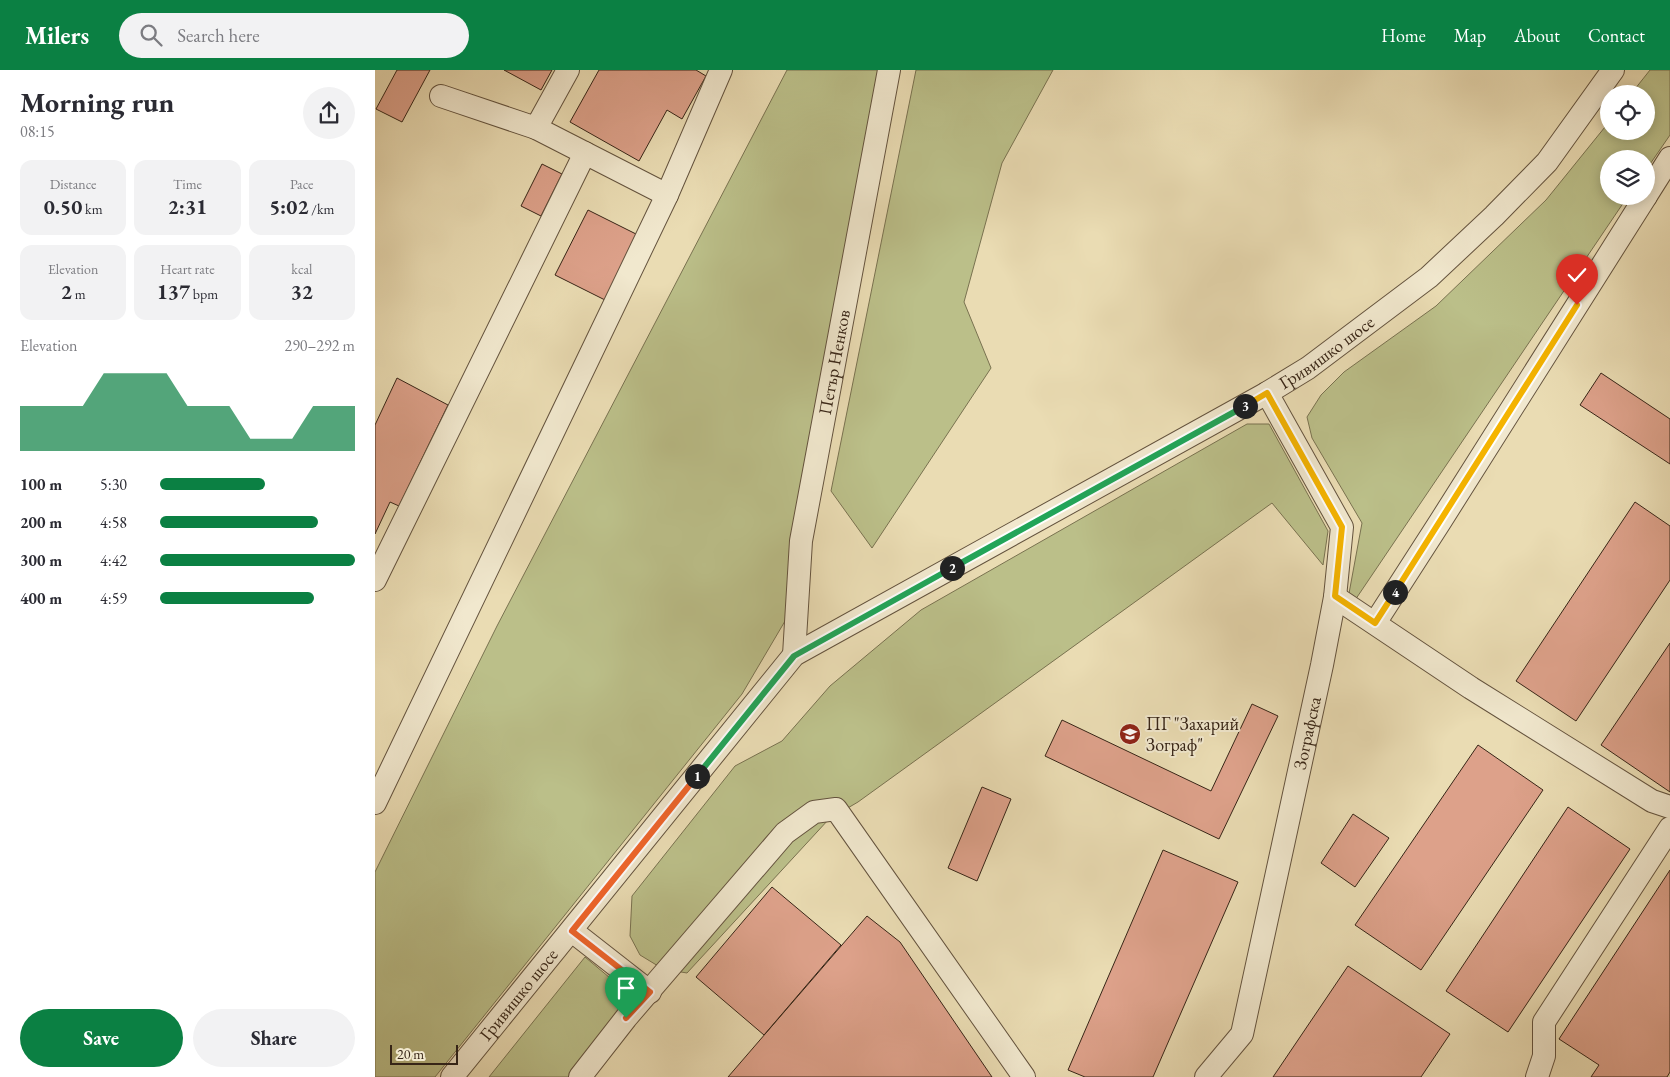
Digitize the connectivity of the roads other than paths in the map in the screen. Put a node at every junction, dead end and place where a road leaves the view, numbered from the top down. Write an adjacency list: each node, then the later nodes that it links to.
1 (568, 70): 6 (street)
2 (721, 70): 10 (street)
3 (889, 70): 16 (street, Петър Ненков)
4 (1613, 70): 12 (street, Гривишко шосе)
5 (441, 96): 6 (street)
6 (536, 128): 7 (street)
7 (585, 153): 10 (street); 13 (street)
8 (1670, 158): 9 (street)
9 (1655, 182)
10 (667, 195): 17 (street)
11 (1640, 205): 15 (street)
12 (1267, 393): 14 (street, Зографска); 16 (street, Гривишко шосе)
13 (375, 580)
14 (1335, 596): 15 (street); 25 (street, Зографска)
15 (1375, 623): 18 (street)
16 (794, 656): 20 (street, Гривишко шосе)
17 (375, 802)
18 (1670, 807)
19 (1670, 828): 26 (street)
20 (578, 937): 21 (street); 22 (street, Гривишко шосе)
21 (644, 987): 23 (street); 24 (street)
22 (453, 1077)
23 (580, 1077)
24 (1025, 1077)
25 (1206, 1077)
26 (1537, 1077)

